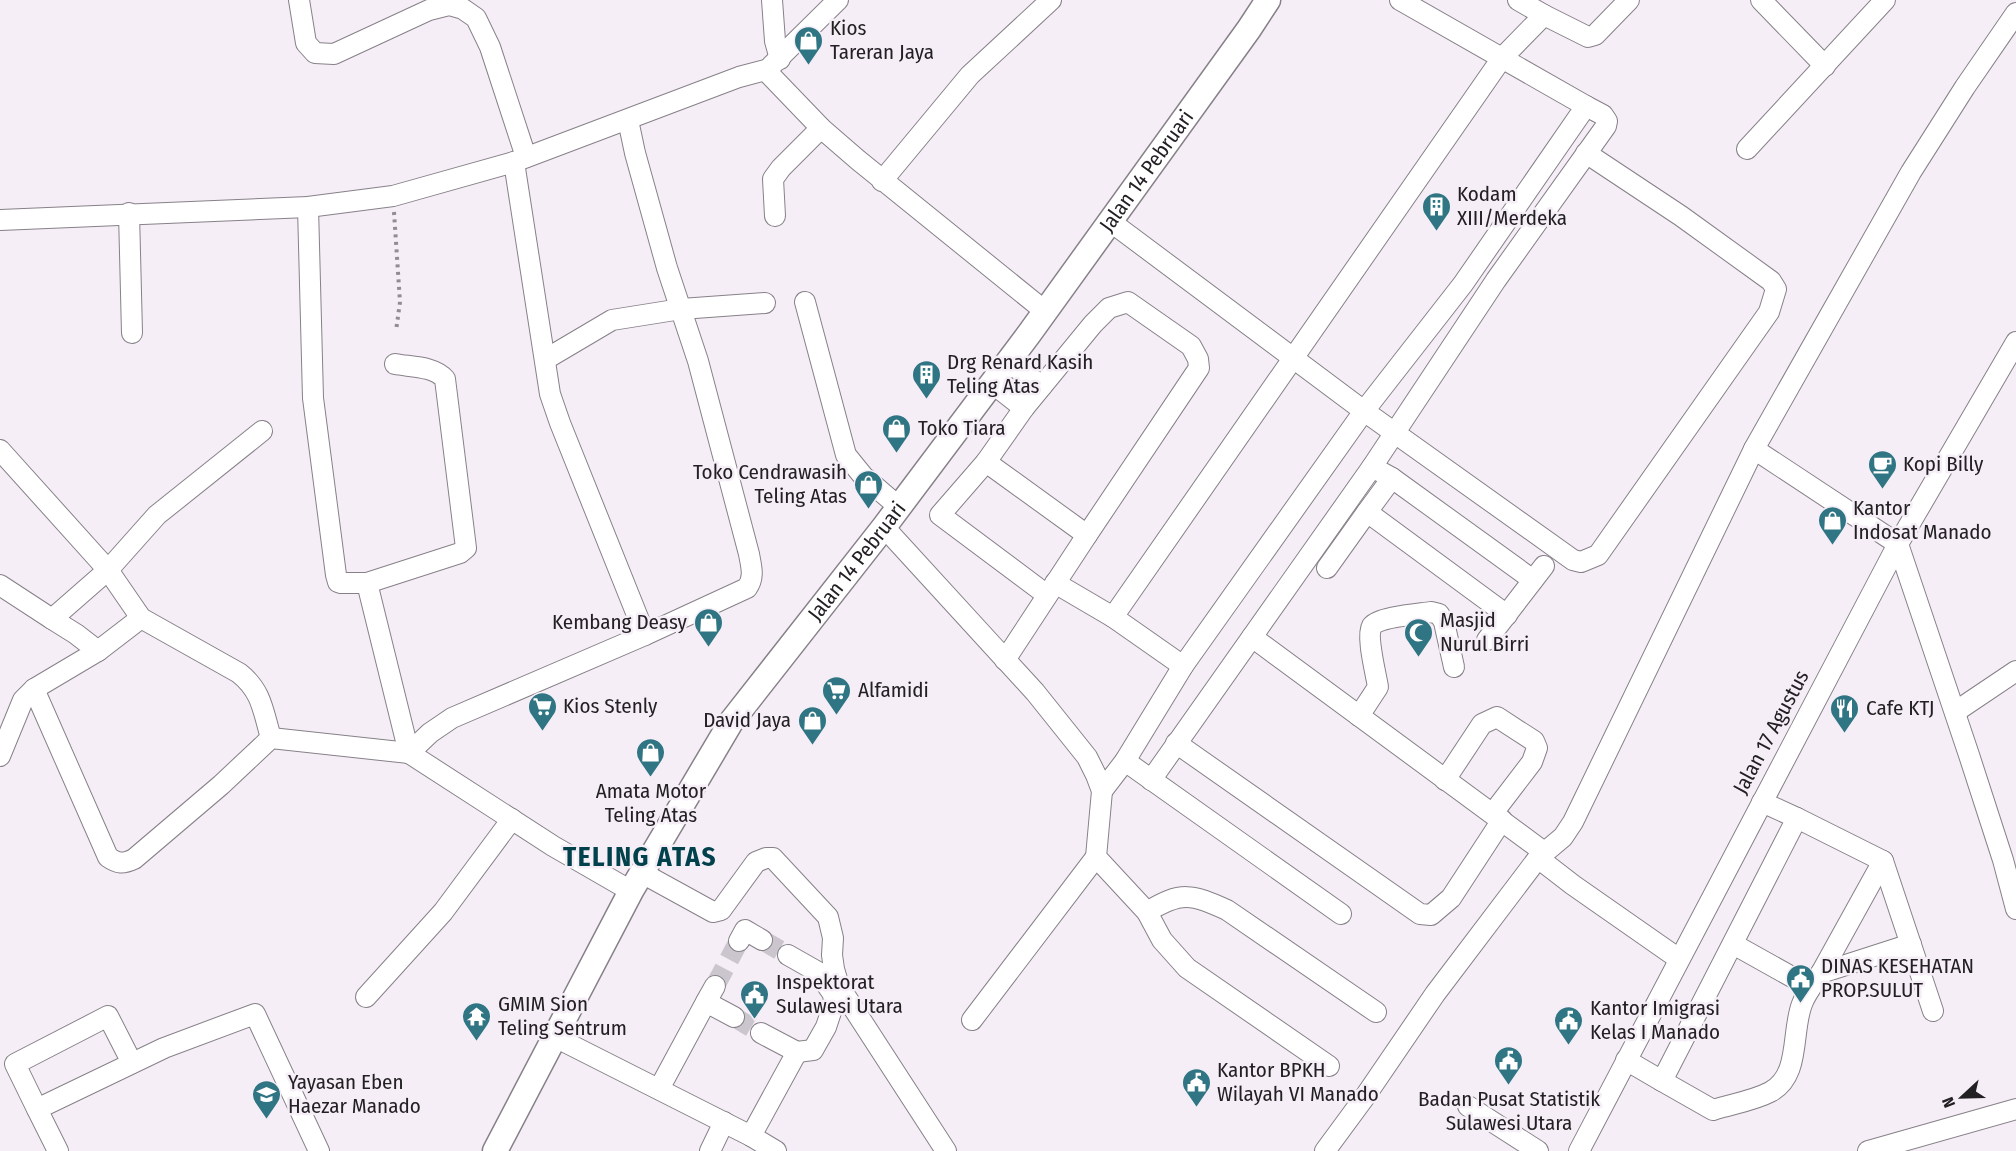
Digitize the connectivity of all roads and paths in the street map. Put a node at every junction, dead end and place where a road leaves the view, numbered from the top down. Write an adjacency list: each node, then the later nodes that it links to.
1 (299, 0): 21 (street)
2 (772, 0): 14 (street)
3 (838, 0): 14 (street)
4 (1051, 0): 22 (street)
5 (1268, 0): 28 (main road, Jalan 14 Pebruari)
6 (1400, 0): 13 (street)
7 (1518, 0): 12 (street)
8 (1629, 0): 12 (street)
9 (1761, 0): 15 (street)
10 (1885, 0): 15 (street)
11 (2016, 13): 48 (street)
12 (1544, 15): 13 (street)
13 (1502, 58): 16 (street); 38 (street)
14 (775, 64): 17 (street); 18 (street)
15 (1825, 66): 19 (street)
16 (1586, 106): 20 (street); 29 (street)
17 (628, 120): 21 (street); 33 (street)
18 (821, 128): 22 (street); 26 (street)
19 (1747, 149)
20 (1586, 153): 30 (street); 47 (street)
21 (520, 160): 23 (street); 39 (street)
22 (882, 181): 34 (street)
23 (393, 196): 24 (street); 35 (path)
24 (308, 207): 25 (street); 60 (street)
25 (129, 213): 27 (street); 36 (street)
26 (775, 216)
27 (0, 220)
28 (1111, 222): 34 (main road, Jalan 14 Pebruari); 38 (street)
29 (1474, 268): 30 (street); 45 (street)
30 (1496, 280): 47 (street)
31 (805, 302): 53 (street)
32 (765, 303): 33 (street)
33 (681, 309): 39 (street); 67 (street)
34 (1046, 312): 40 (main road, Jalan 14 Pebruari)
35 (396, 331)
36 (132, 333)
37 (2016, 342): 57 (street, Jalan 17 Agustus)
38 (1293, 358): 45 (street); 64 (street)
39 (546, 359): 67 (street)
40 (1008, 362): 42 (main road, Jalan 14 Pebruari); 43 (street)
41 (395, 364): 60 (street)
42 (992, 382): 44 (street); 53 (main road, Jalan 14 Pebruari)
43 (1042, 386): 44 (street); 56 (street)
44 (1024, 408): 50 (street)
45 (1364, 411): 47 (street); 72 (street)
46 (262, 430): 59 (street)
47 (1395, 433): 51 (street)
48 (1754, 448): 57 (street); 90 (street)
49 (0, 450): 59 (street)
50 (986, 462): 56 (street); 62 (street)
51 (1372, 467): 52 (street); 68 (street)
52 (1392, 478): 54 (street); 63 (street)
53 (898, 507): 55 (main road, Jalan 14 Pebruari)
54 (1367, 512): 58 (street); 63 (street)
55 (884, 527): 71 (street); 94 (main road, Jalan 14 Pebruari)
56 (1087, 535): 62 (street)
57 (1898, 544): 76 (street); 86 (street, Jalan 17 Agustus)
58 (1327, 568)
59 (108, 570): 65 (street); 66 (street)
60 (367, 583): 80 (street)
61 (0, 585): 66 (street)
62 (1051, 589): 64 (street); 71 (street)
63 (1507, 615): 69 (street)
64 (1113, 617): 72 (street)
65 (141, 618): 70 (street); 78 (street)
66 (52, 619): 70 (street)
67 (645, 634): 80 (street)
68 (1252, 637): 77 (street); 79 (street)
69 (1487, 640)
70 (98, 651): 75 (street)
71 (1005, 660): 85 (street)
72 (1183, 666): 82 (street)
73 (1454, 667): 77 (street)
74 (2016, 671): 76 (street)
75 (34, 689): 78 (street); 81 (street)
76 (1955, 712): 93 (street)
77 (1359, 716): 84 (street)
78 (271, 738): 80 (street)
79 (1176, 743): 83 (street); 87 (street)
80 (409, 753): 89 (street)
81 (0, 756)
82 (1125, 760): 83 (street); 85 (street)
83 (1151, 780): 97 (street)
84 (1445, 780): 87 (street); 87 (street)
85 (1102, 791): 91 (street)
86 (1762, 802): 88 (street); 103 (street, Jalan 17 Agustus)
87 (1497, 817): 90 (street)
88 (1797, 818): 92 (street); 100 (street)
89 (512, 819): 94 (street); 105 (street)
90 (1541, 855): 103 (street); 129 (street)
91 (1096, 857): 96 (street); 109 (street)
92 (1883, 861): 101 (street); 104 (street)
93 (2012, 881): 95 (street)
94 (637, 882): 111 (main road, Jalan 14 Pebruari); 128 (street)
95 (2016, 909)
96 (1147, 912): 107 (street); 115 (street)
97 (1341, 914)
98 (762, 940): 99 (street)
99 (739, 941)
100 (1733, 944): 104 (street); 116 (street)
101 (1911, 944): 104 (street); 106 (street)
102 (788, 955): 112 (street)
103 (1679, 959): 113 (street, Jalan 17 Agustus)
104 (1816, 980): 116 (street)
105 (366, 997)
106 (1933, 1011)
107 (1376, 1012)
108 (734, 1017): 117 (street)
109 (972, 1020)
110 (761, 1033): 112 (street)
111 (555, 1037): 117 (street); 125 (main road, Jalan 14 Pebruari)
112 (796, 1052): 122 (street)
113 (1626, 1060): 116 (street); 131 (street, Jalan 17 Agustus)
114 (132, 1063): 119 (street); 119 (street); 124 (street)
115 (1329, 1066)
116 (1662, 1081)
117 (659, 1089): 121 (street)
118 (1468, 1106): 130 (street)
119 (36, 1109): 123 (street)
120 (2016, 1109): 132 (street)
121 (724, 1122): 122 (street); 126 (street)
122 (751, 1136): 127 (street)
123 (58, 1151)
124 (319, 1151)
125 (495, 1151)
126 (710, 1151)
127 (776, 1151)
128 (946, 1151)
129 (1325, 1151)
130 (1538, 1151)
131 (1579, 1151)
132 (1868, 1151)

